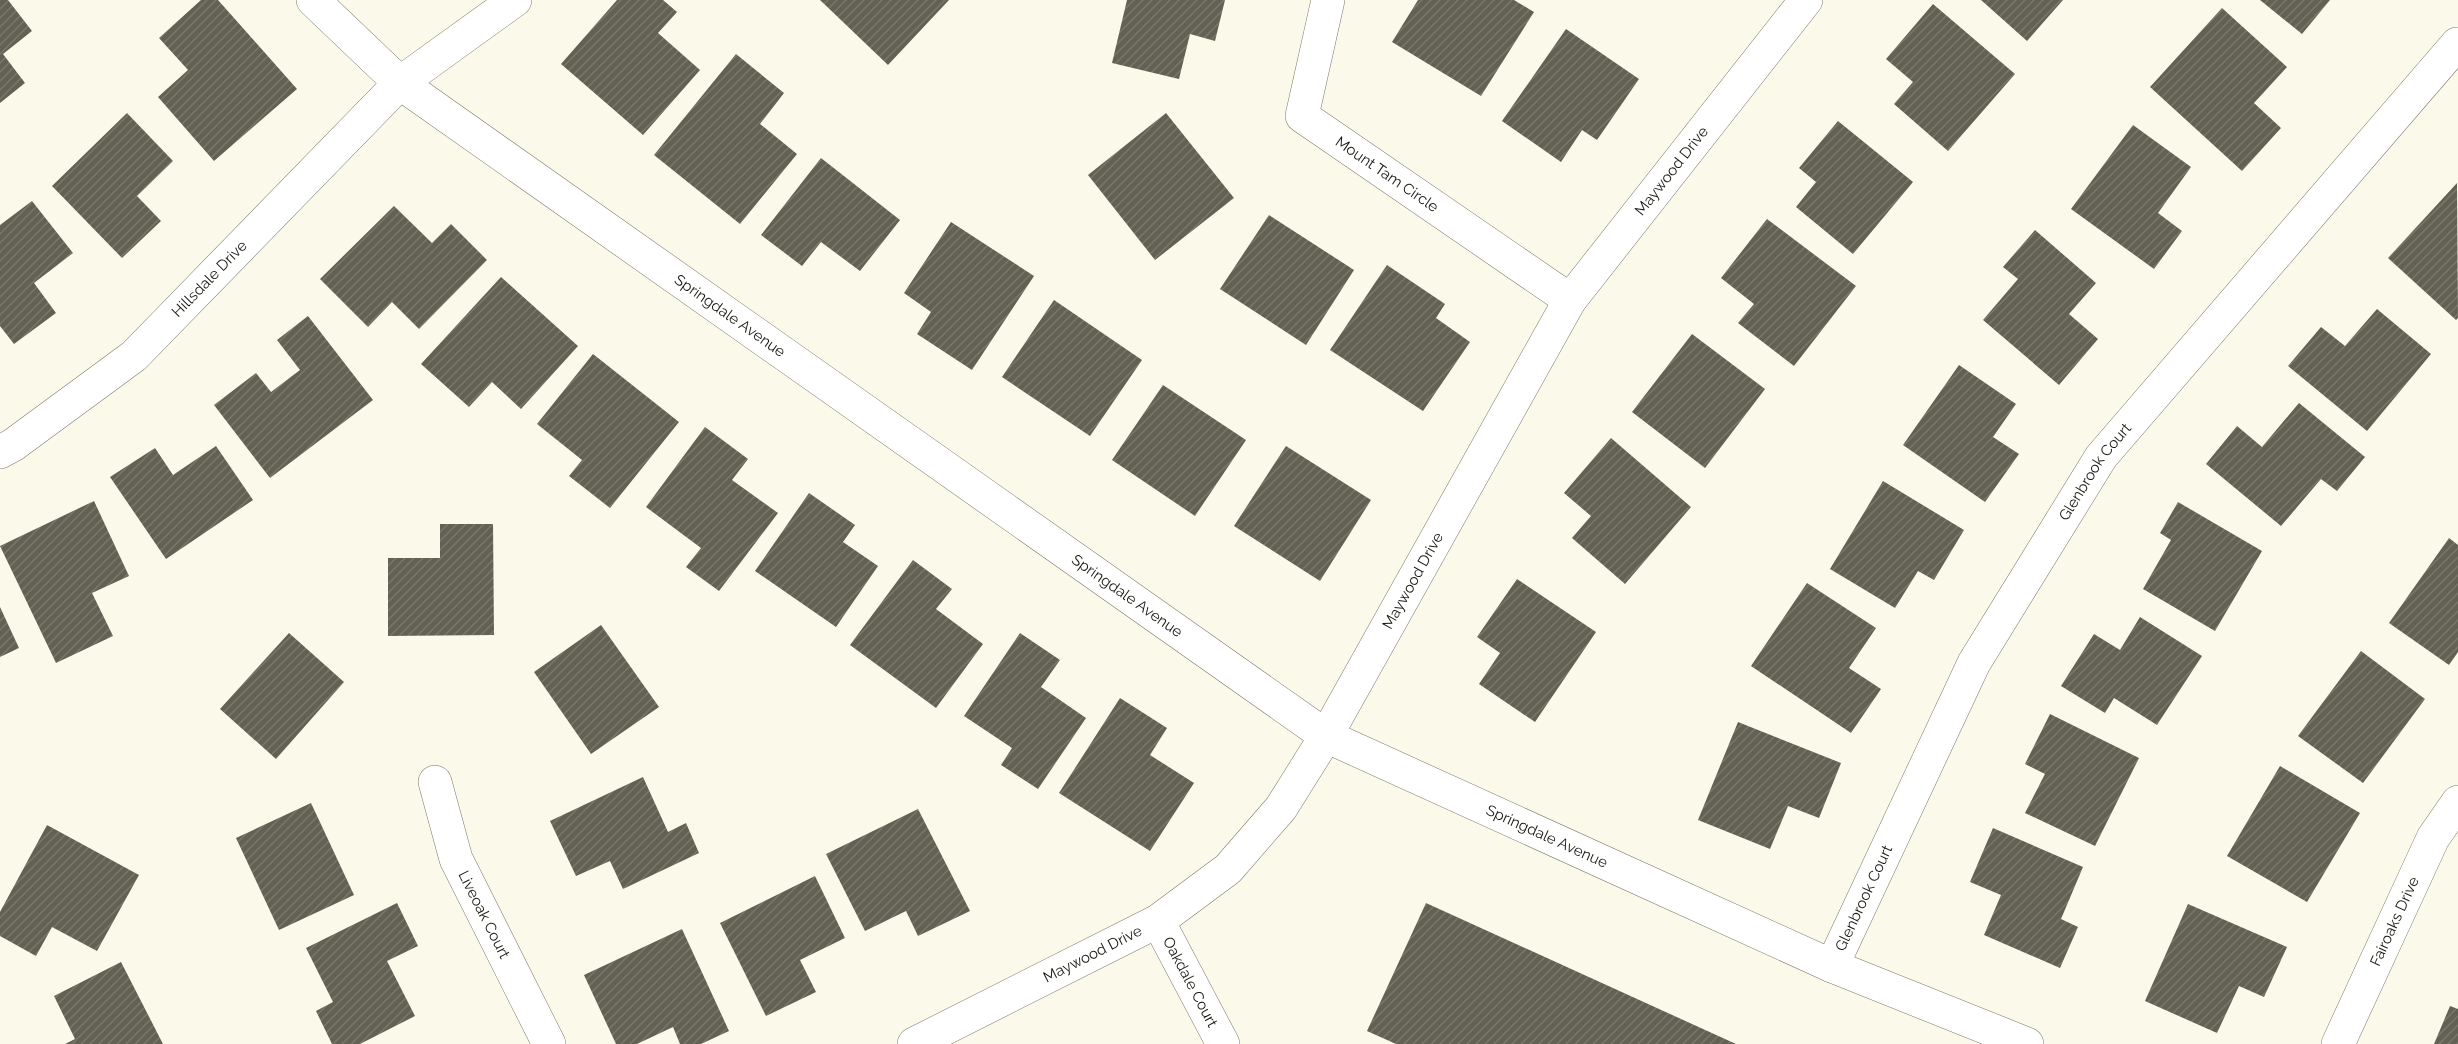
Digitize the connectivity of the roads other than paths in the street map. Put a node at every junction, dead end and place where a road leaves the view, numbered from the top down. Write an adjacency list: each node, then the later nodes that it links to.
1 (313, 0): 6 (street, Springdale Avenue)
2 (515, 0): 6 (street, Hillsdale Drive)
3 (1328, 0): 7 (street, Mount Tam Circle)
4 (1806, 0): 7 (street, Maywood Drive)
5 (2457, 44): 13 (street, Glenbrook Court)
6 (400, 83): 8 (street, Hillsdale Drive); 9 (street, Springdale Avenue)
7 (1570, 300): 9 (street, Maywood Drive)
8 (0, 452)
9 (1326, 736): 12 (street, Maywood Drive); 13 (street, Springdale Avenue)
10 (435, 782): 14 (street, Liveoak Court)
11 (2458, 802): 18 (street, Fairoaks Drive)
12 (1158, 921): 15 (street, Maywood Drive); 16 (street, Oakdale Court)
13 (1832, 966): 17 (street, Springdale Avenue)
14 (549, 1044)
15 (914, 1044)
16 (1223, 1044)
17 (2027, 1044)
18 (2338, 1044)

